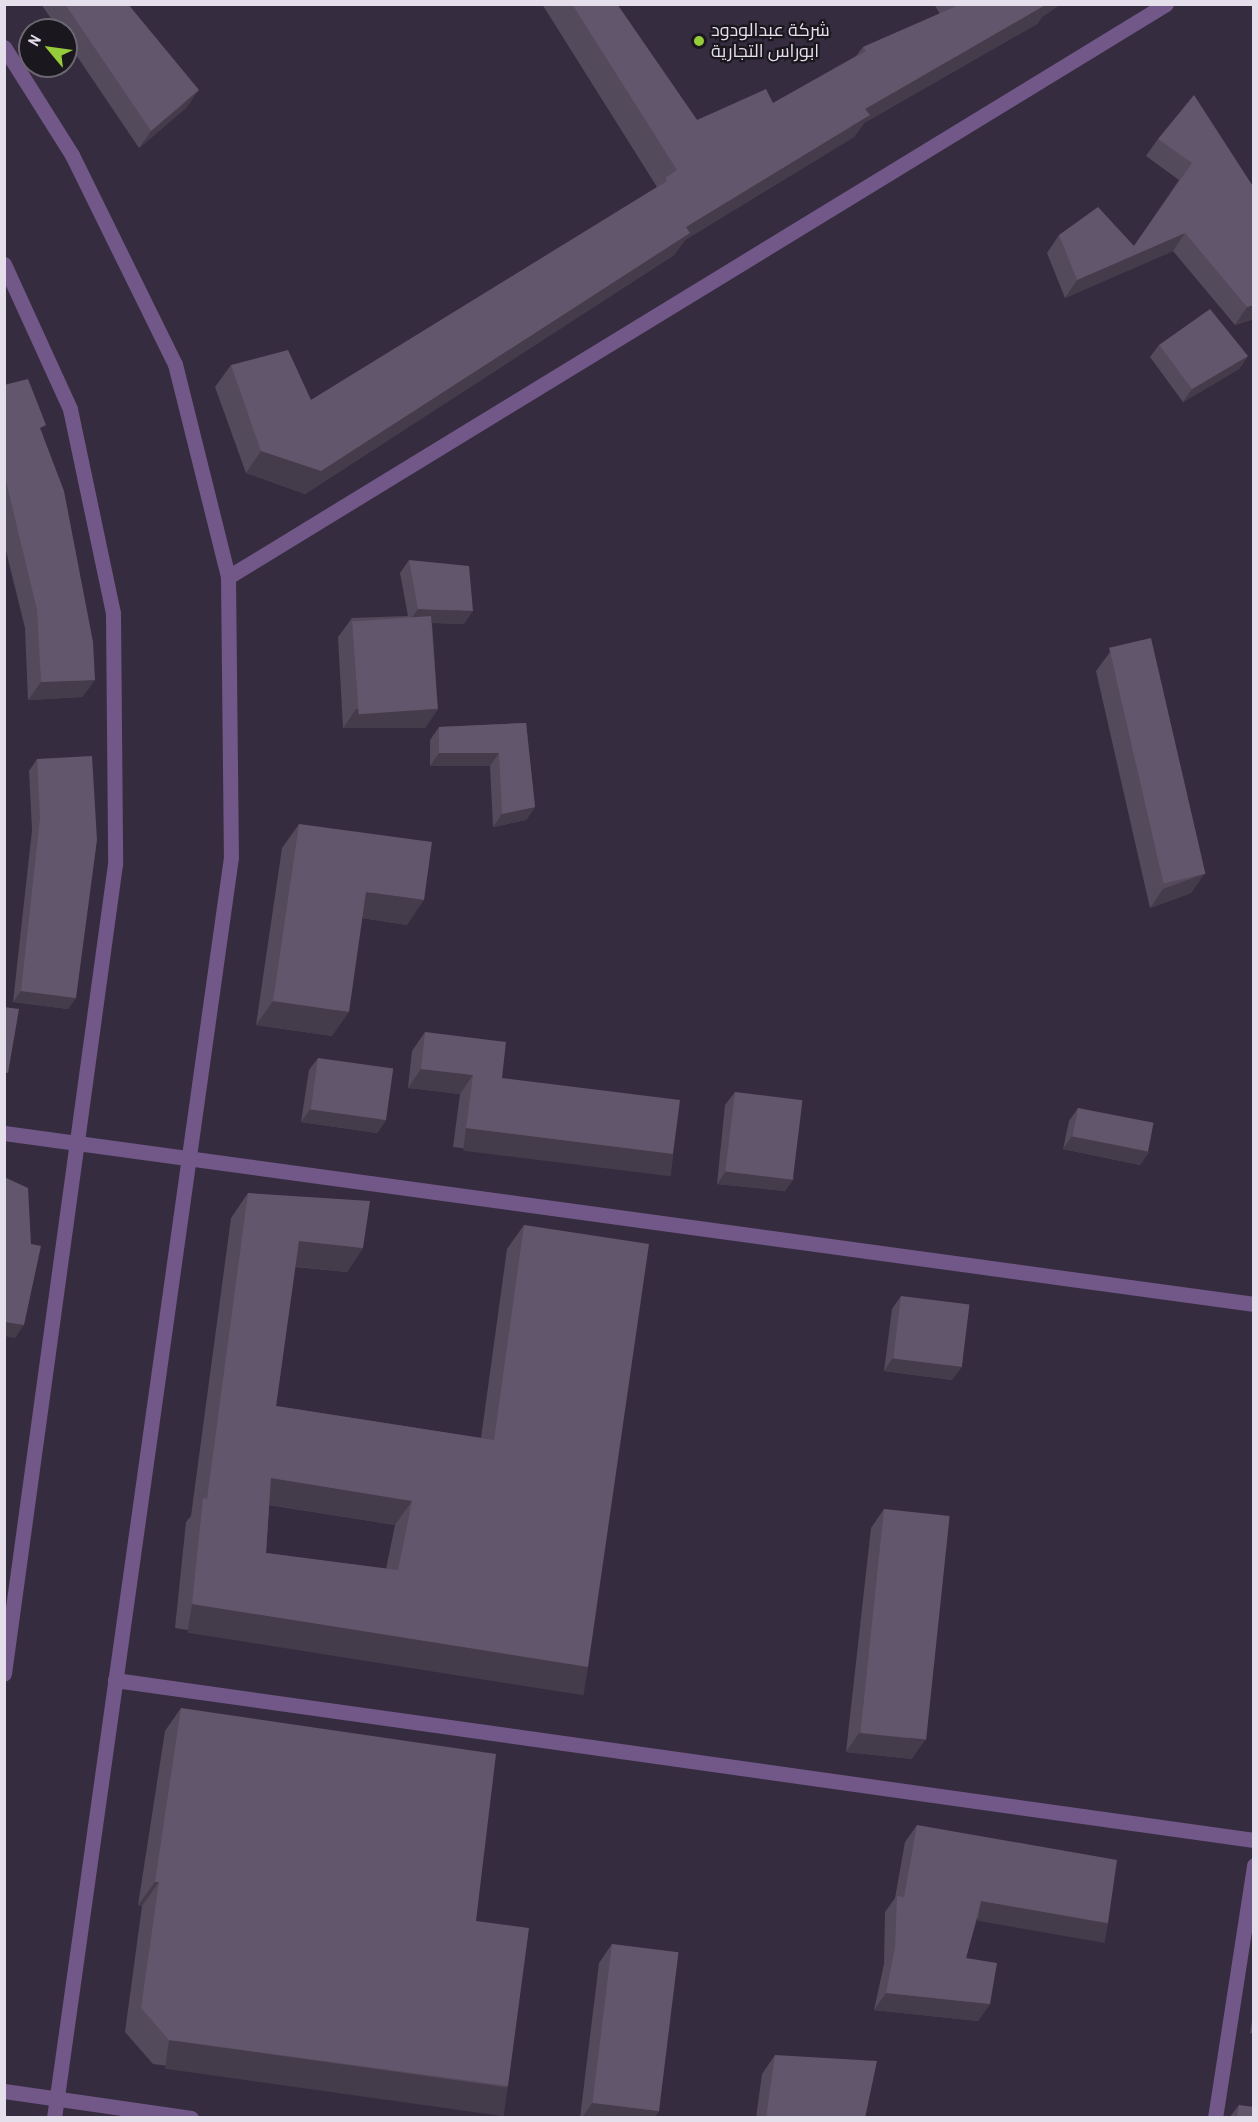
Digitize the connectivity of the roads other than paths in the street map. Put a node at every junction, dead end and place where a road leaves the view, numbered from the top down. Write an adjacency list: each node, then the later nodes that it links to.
1 (1166, 4): 4 (street)
2 (4, 47): 4 (street)
3 (4, 264): 6 (street)
4 (228, 577): 7 (street)
5 (4, 1133): 6 (street)
6 (77, 1142): 7 (street); 9 (street)
7 (189, 1156): 8 (street); 10 (street)
8 (1254, 1304)
9 (4, 1673)
10 (115, 1680): 11 (street); 14 (street)
11 (1254, 1840)
12 (1254, 1864): 17 (street)
13 (4, 2091): 14 (street)
14 (56, 2098): 15 (street); 16 (street)
15 (54, 2118)
16 (191, 2118)
17 (1215, 2118)

